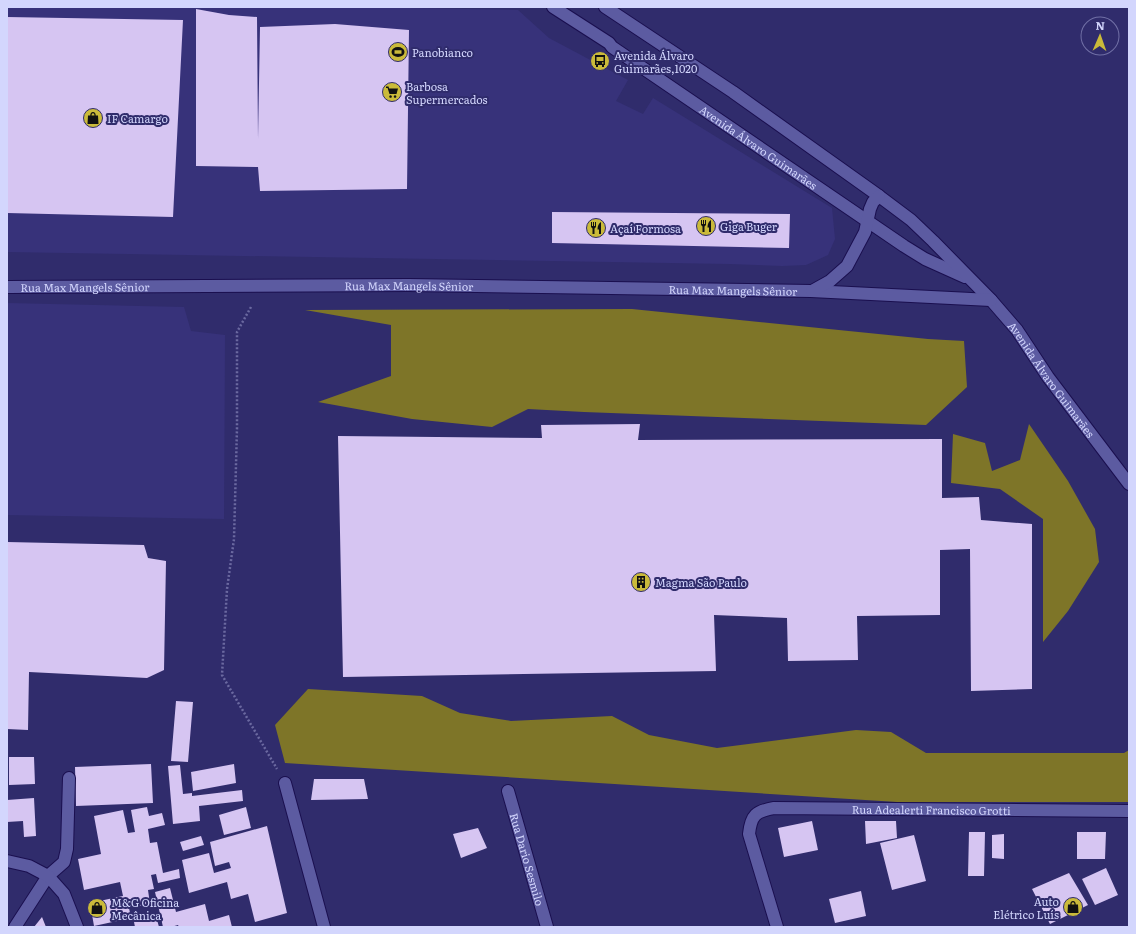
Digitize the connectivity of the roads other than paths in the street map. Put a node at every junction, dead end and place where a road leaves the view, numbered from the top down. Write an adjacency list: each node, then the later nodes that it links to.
1 (553, 7): 4 (street, Avenida Álvaro Guimarães)
2 (605, 7): 3 (street, Avenida Álvaro Guimarães)
3 (879, 196): 4 (street, Rua Max Mangels Sênior); 5 (street, Avenida Álvaro Guimarães)
4 (867, 220): 5 (street, Avenida Álvaro Guimarães); 7 (street, Rua Max Mangels Sênior)
5 (970, 279): 8 (street, Avenida Álvaro Guimarães)
6 (7, 287): 7 (street, Rua Max Mangels Sênior)
7 (811, 291): 8 (street, Rua Max Mangels Sênior)
8 (991, 300): 9 (street, Avenida Álvaro Guimarães)
9 (1129, 484)
10 (69, 778): 15 (street)
11 (284, 783): 18 (street)
12 (508, 791): 19 (street, Rua Dario Sesmilo)
13 (1129, 811): 20 (street, Rua Adealerti Francisco Grotti)
14 (7, 861): 15 (street)
15 (48, 876): 16 (street); 17 (street)
16 (15, 927)
17 (77, 927)
18 (324, 927)
19 (548, 927)
20 (777, 927)

